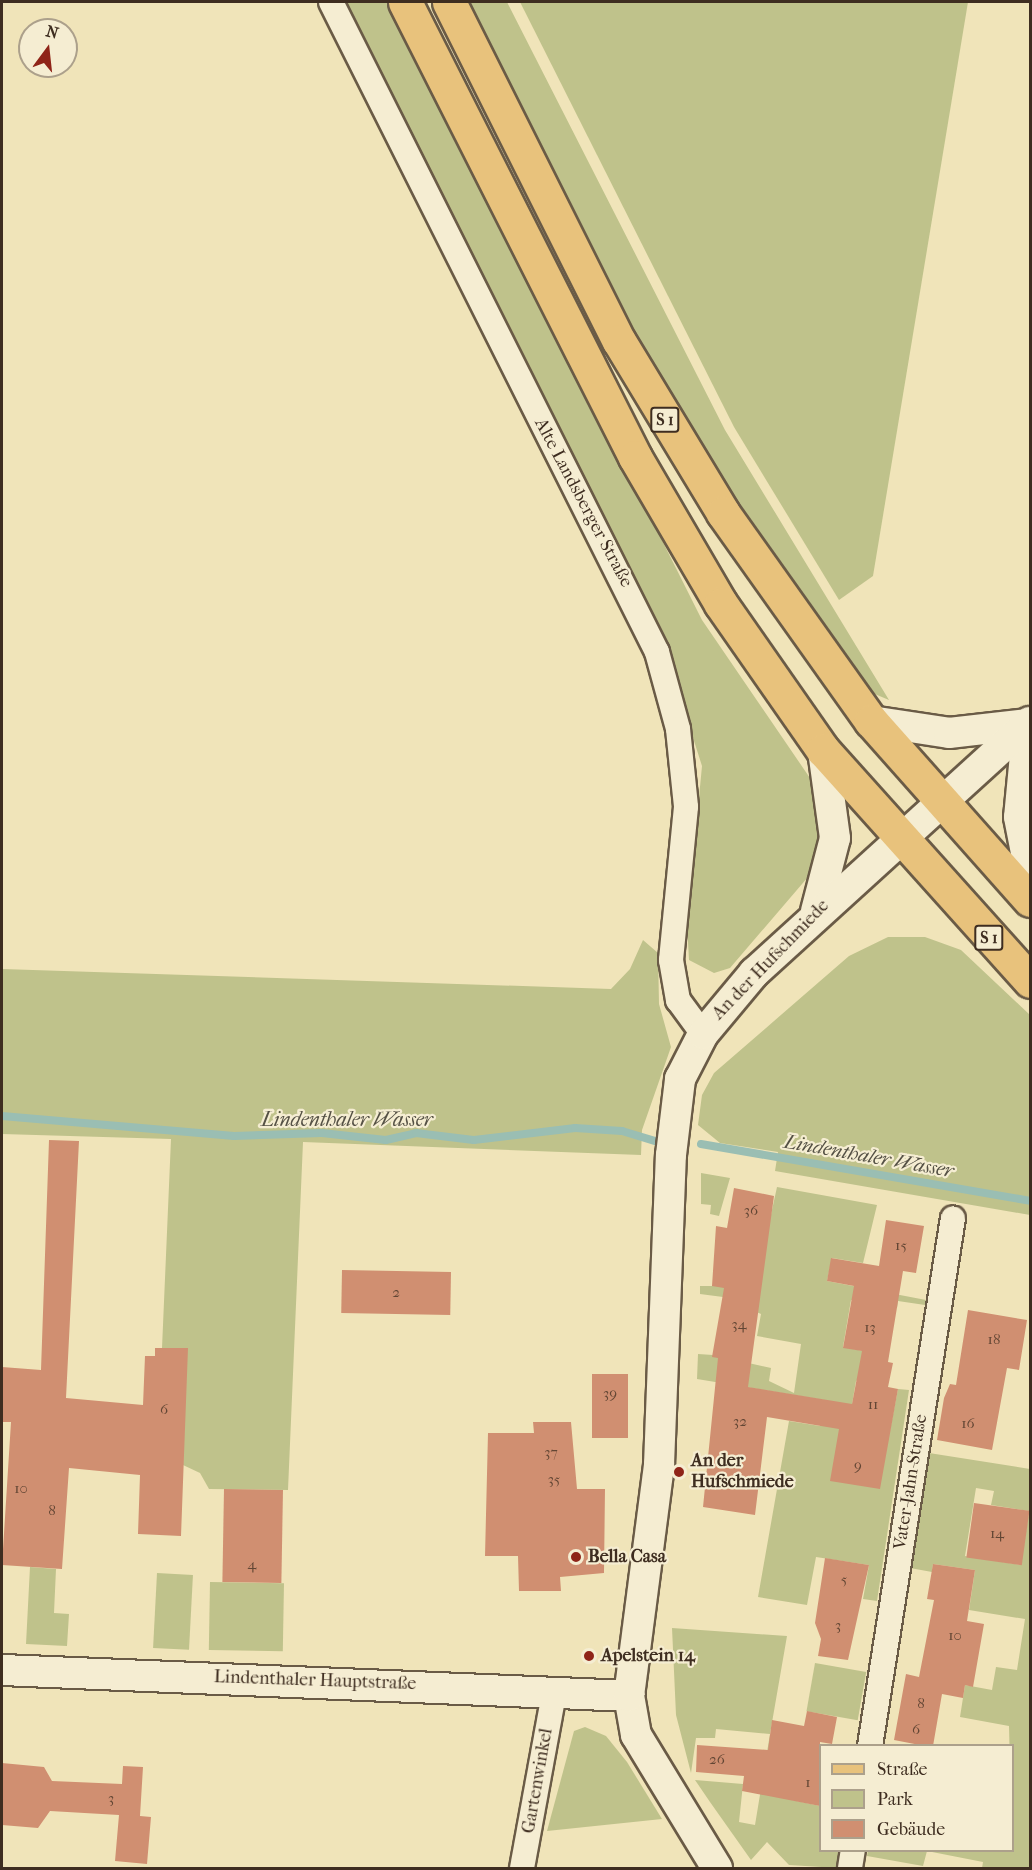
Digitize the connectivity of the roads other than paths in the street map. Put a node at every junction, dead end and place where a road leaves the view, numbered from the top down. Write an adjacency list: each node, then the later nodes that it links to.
1 (331, 2): 13 (street, Alte Landsberger Straße)
2 (405, 2): 6 (main road, S 1)
3 (449, 2): 4 (main road, S 1)
4 (871, 721): 5 (street); 7 (main road, S 1)
5 (1029, 723): 7 (street, An der Hufschmiede); 9 (street)
6 (823, 750): 8 (main road, S 1); 11 (street)
7 (939, 802): 8 (street, An der Hufschmiede); 10 (main road, S 1)
8 (898, 839): 11 (street, An der Hufschmiede); 12 (main road, S 1)
9 (1030, 873)
10 (1030, 900)
11 (816, 911): 13 (street, An der Hufschmiede)
12 (1030, 981)
13 (703, 1034): 17 (street, An der Hufschmiede)
14 (953, 1218): 18 (street, Vater-Jahn-Straße)
15 (2, 1670): 16 (street, Lindenthaler Hauptstraße)
16 (554, 1693): 17 (street, Lindenthaler Hauptstraße); 20 (street, Gartenwinkel)
17 (629, 1696): 21 (street, An der Hufschmiede)
18 (870, 1744)
19 (853, 1852): 22 (street)
20 (522, 1869)
21 (717, 1869)
22 (850, 1869)

